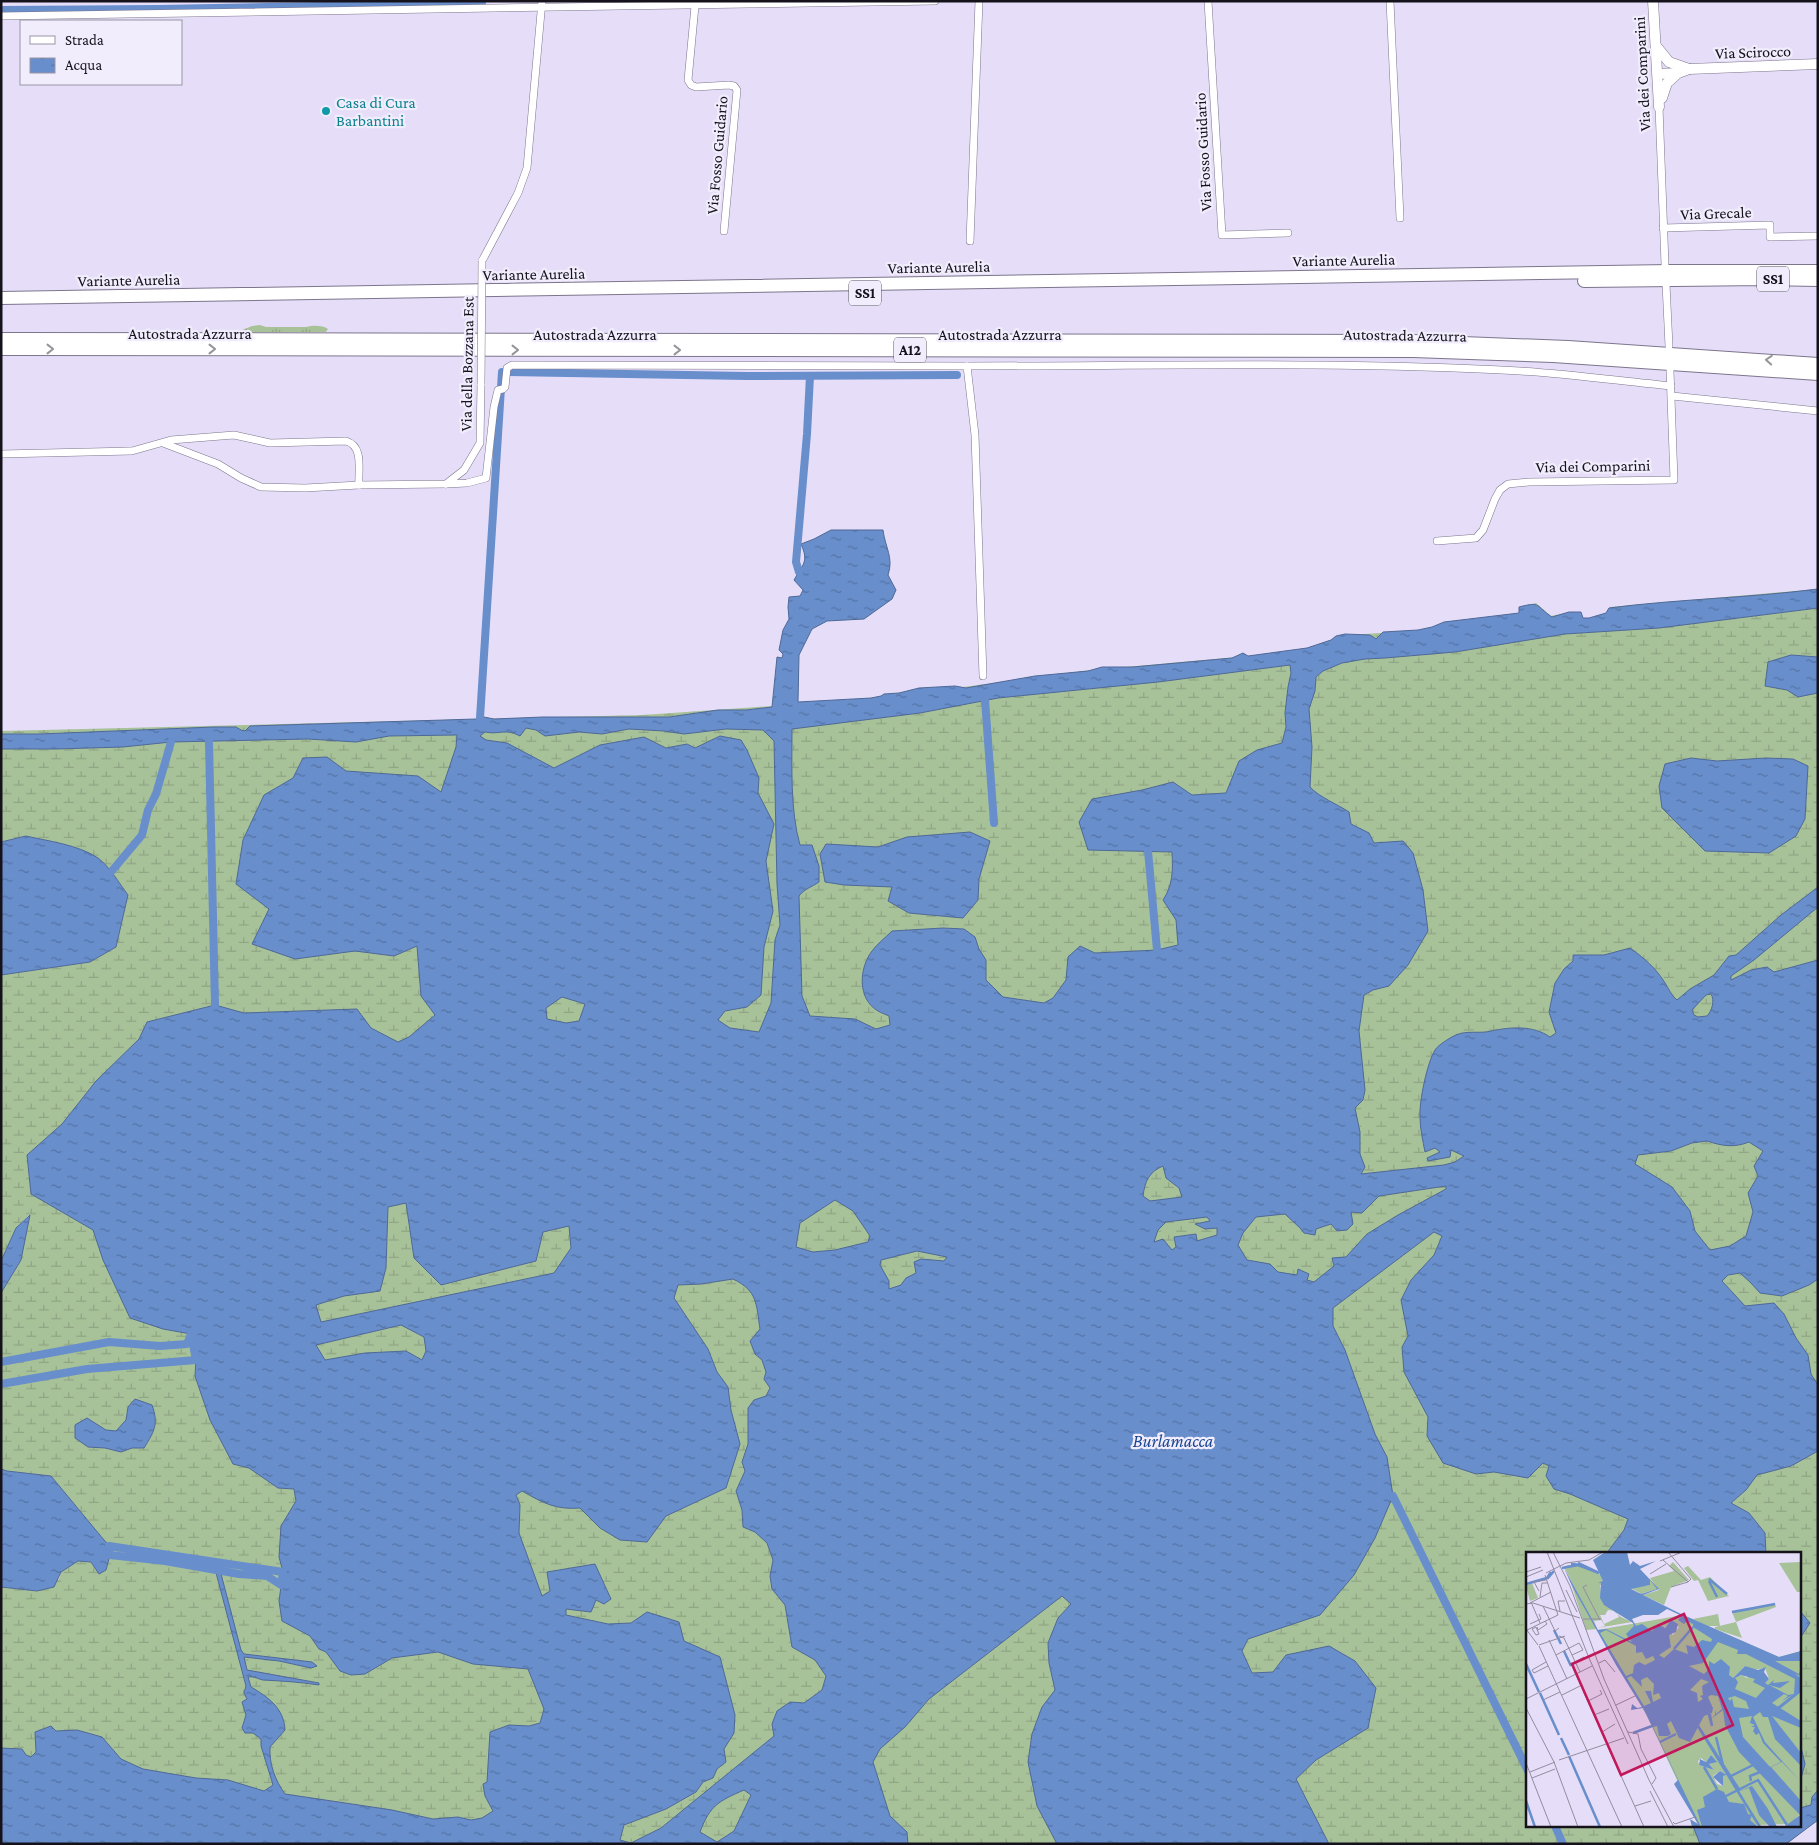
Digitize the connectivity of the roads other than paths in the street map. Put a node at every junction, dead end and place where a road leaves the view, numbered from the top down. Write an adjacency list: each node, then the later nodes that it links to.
1 (935, 1): 7 (street)
2 (979, 1): 21 (street)
3 (1208, 1): 19 (street, Via Fosso Guidario)
4 (1390, 1): 16 (street)
5 (1653, 1): 9 (street, Via dei Comparini)
6 (542, 5): 7 (street); 8 (street); 40 (street, Via della Bozzana Est, bridge)
7 (695, 6): 18 (street, Via Fosso Guidario)
8 (1, 16)
9 (1656, 46): 10 (street); 13 (street, Via dei Comparini)
10 (1671, 63): 12 (street, Via Scirocco); 13 (street, Via Scirocco)
11 (1818, 64): 12 (street, Via Scirocco)
12 (1689, 69): 14 (street, Via Scirocco)
13 (1657, 70): 14 (street, Via Scirocco); 15 (street, Via dei Comparini)
14 (1678, 73): 15 (street)
15 (1659, 106): 17 (street, Via dei Comparini)
16 (1400, 218)
17 (1663, 228): 20 (street, Via Grecale); 22 (street, Via dei Comparini)
18 (724, 231)
19 (1288, 233)
20 (1818, 236)
21 (970, 241)
22 (1665, 264)
23 (1818, 271): 26 (highway, Variante Aurelia / SS1)
24 (1818, 280): 27 (highway, Variante Aurelia / SS1)
25 (1666, 284): 29 (street)
26 (1, 298)
27 (1, 306)
28 (1, 339): 31 (highway, Autostrada Azzurra / A12, one-way to 28)
29 (1669, 346)
30 (1, 349): 34 (highway, Autostrada Azzurra / A12, one-way to 34)
31 (1818, 364)
32 (967, 366): 35 (street); 40 (street); 43 (street)
33 (1670, 371): 35 (street, Via dei Comparini)
34 (1818, 374)
35 (1670, 386): 36 (street, Via dei Comparini)
36 (1672, 396): 37 (street); 42 (street, Via dei Comparini)
37 (1818, 411)
38 (163, 443): 39 (street); 41 (street); 41 (street)
39 (1, 454)
40 (446, 484): 41 (street)
41 (359, 486)
42 (1437, 541)
43 (983, 676)

